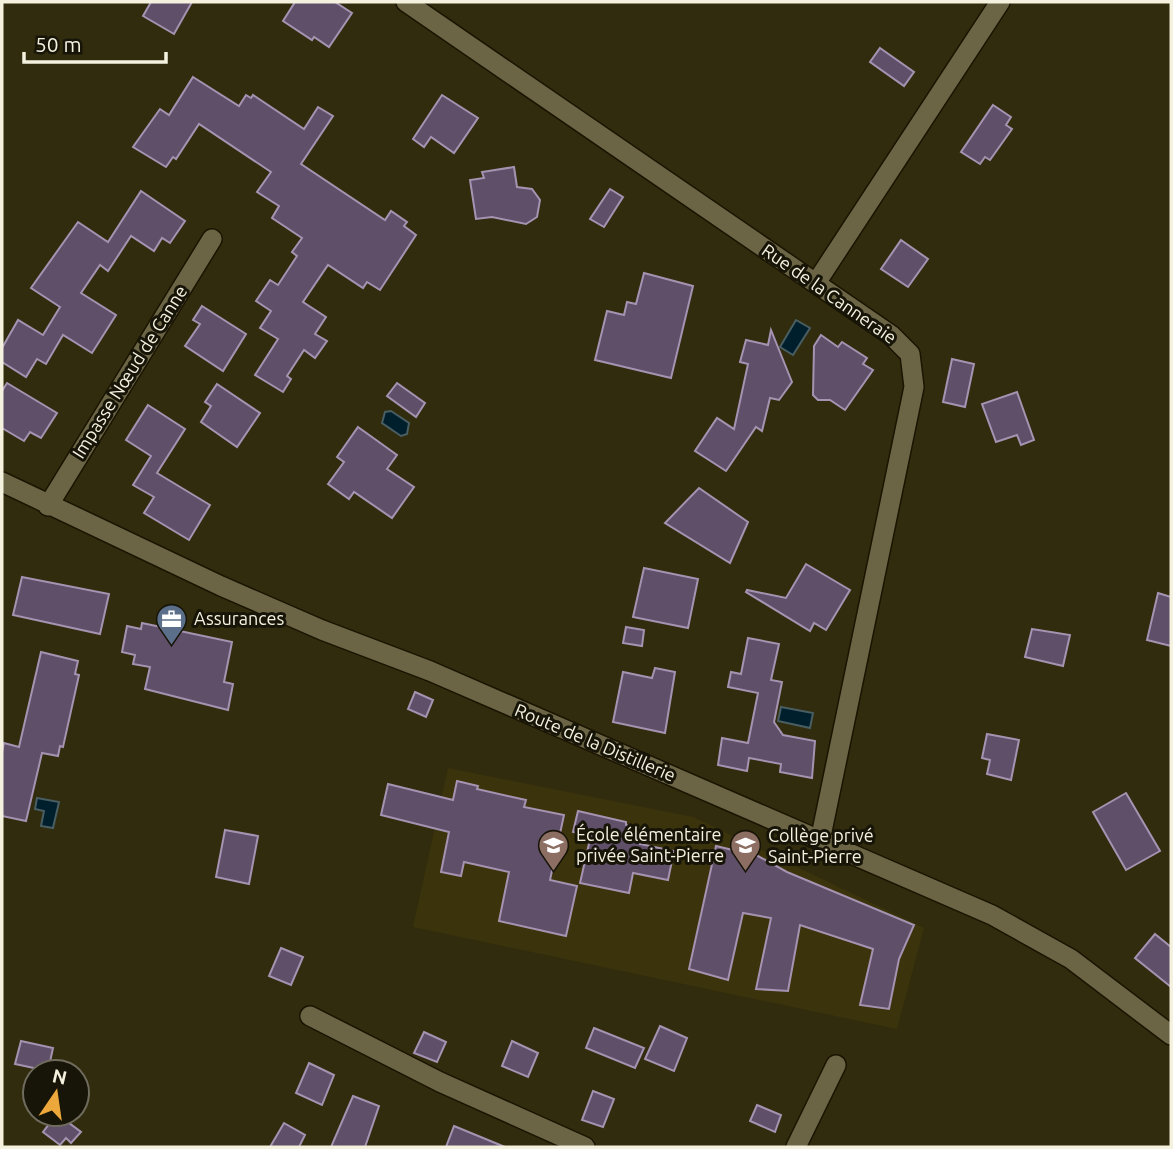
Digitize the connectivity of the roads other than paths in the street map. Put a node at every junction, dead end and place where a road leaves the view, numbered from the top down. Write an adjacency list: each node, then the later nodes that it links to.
1 (407, 2): 4 (street, Rue de la Canneraie)
2 (1000, 2): 4 (street)
3 (212, 239): 6 (street, Impasse Nœud de Canne)
4 (816, 283): 7 (street, Rue de la Canneraie)
5 (2, 482): 6 (street, Route de la Distillerie)
6 (48, 506): 7 (street, Route de la Distillerie)
7 (820, 841): 9 (street, Route de la Distillerie)
8 (310, 1016): 11 (street)
9 (1171, 1035)
10 (836, 1065): 12 (street)
11 (585, 1147)
12 (796, 1147)

